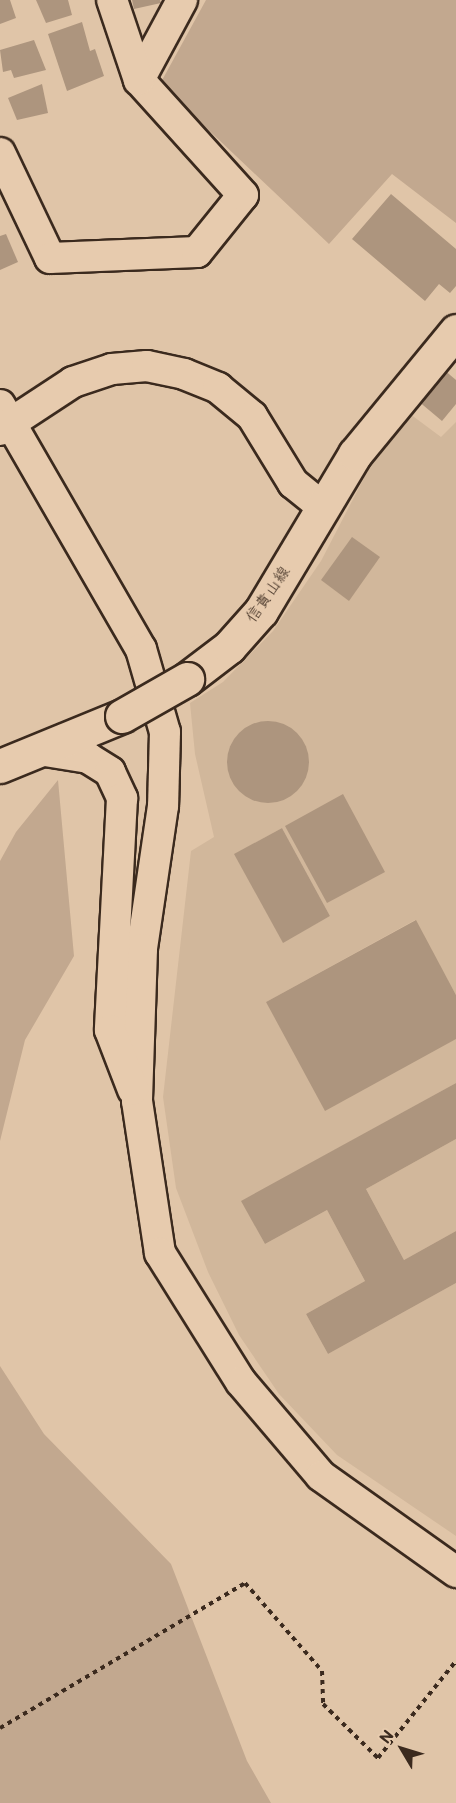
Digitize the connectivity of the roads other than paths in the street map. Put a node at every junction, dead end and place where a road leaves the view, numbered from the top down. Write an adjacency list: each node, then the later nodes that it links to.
1 (112, 0): 3 (street)
2 (182, 0): 3 (street)
3 (139, 80): 4 (street)
4 (0, 153)
5 (454, 336): 7 (main road, 信貴山線)
6 (3, 420): 7 (street); 10 (street)
7 (323, 507): 8 (main road, 信貴山線, bridge)
8 (45, 751): 9 (main road, 信貴山線); 10 (street)
9 (0, 766)
10 (137, 1101): 11 (street)
11 (456, 1572)

